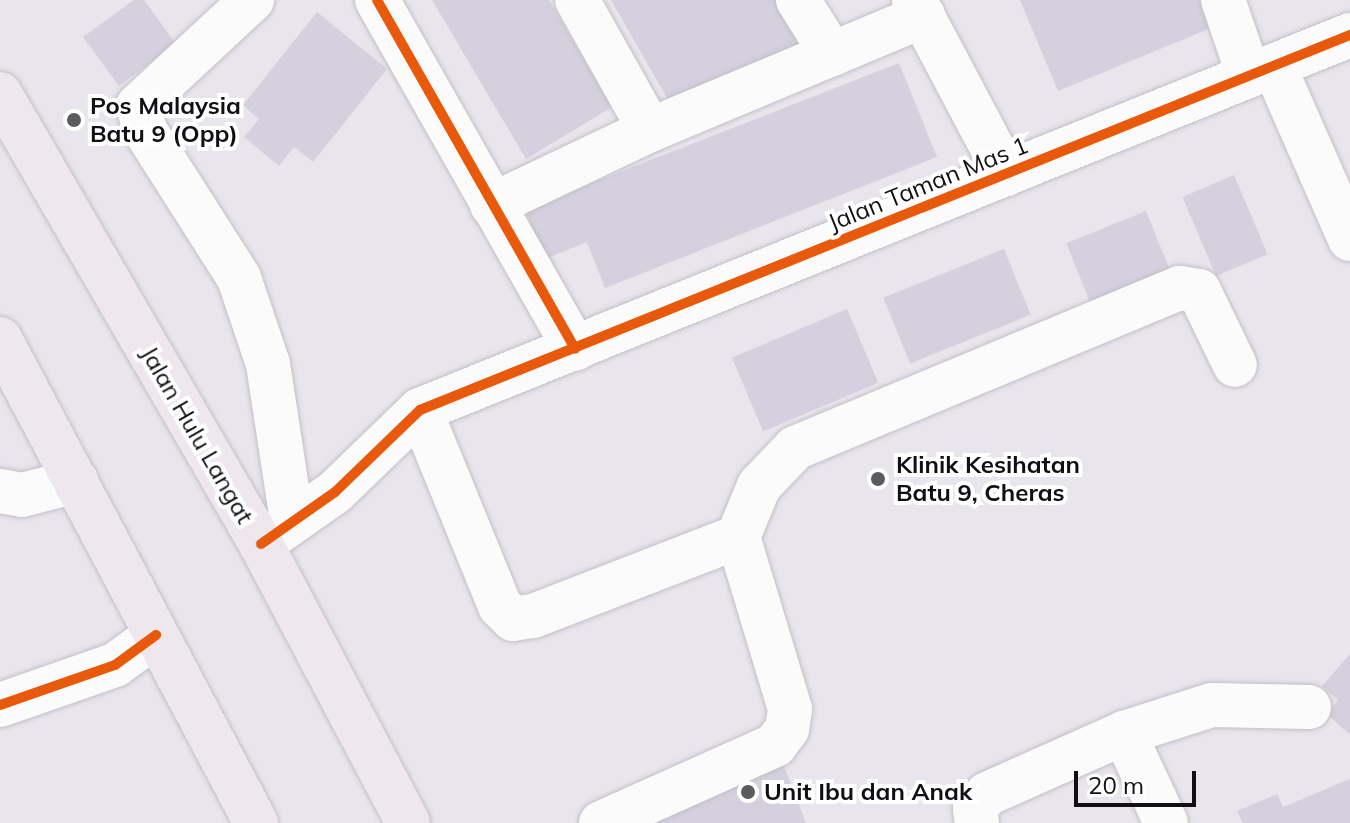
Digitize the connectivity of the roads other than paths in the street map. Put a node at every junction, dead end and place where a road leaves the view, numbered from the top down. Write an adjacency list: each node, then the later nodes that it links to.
1 (252, 0): 21 (street)
2 (377, 0): 13 (street)
3 (577, 0): 11 (street)
4 (798, 0): 8 (street)
5 (1223, 0): 9 (street)
6 (918, 8): 8 (street); 12 (street)
7 (1350, 35): 9 (street, Jalan Taman Mas 1)
8 (832, 54): 11 (street)
9 (1262, 71): 12 (street, Jalan Taman Mas 1); 14 (street)
10 (0, 94): 21 (main road, Jalan Hulu Langat)
11 (650, 130): 13 (street)
12 (1006, 174): 16 (street, Jalan Taman Mas 1)
13 (492, 205): 16 (street)
14 (1350, 239)
15 (0, 339): 19 (main road)
16 (575, 349): 18 (street, Jalan Taman Mas 1)
17 (1235, 365): 22 (street)
18 (420, 410): 21 (street); 22 (street)
19 (76, 481): 20 (street); 23 (main road)
20 (0, 491)
21 (276, 533): 28 (main road, Jalan Hulu Langat)
22 (738, 537): 29 (street)
23 (156, 635): 24 (street); 27 (main road)
24 (0, 705)
25 (1309, 707): 26 (street)
26 (1124, 733): 30 (street); 31 (street)
27 (256, 823)
28 (408, 823)
29 (601, 823)
30 (977, 823)
31 (1166, 823)

